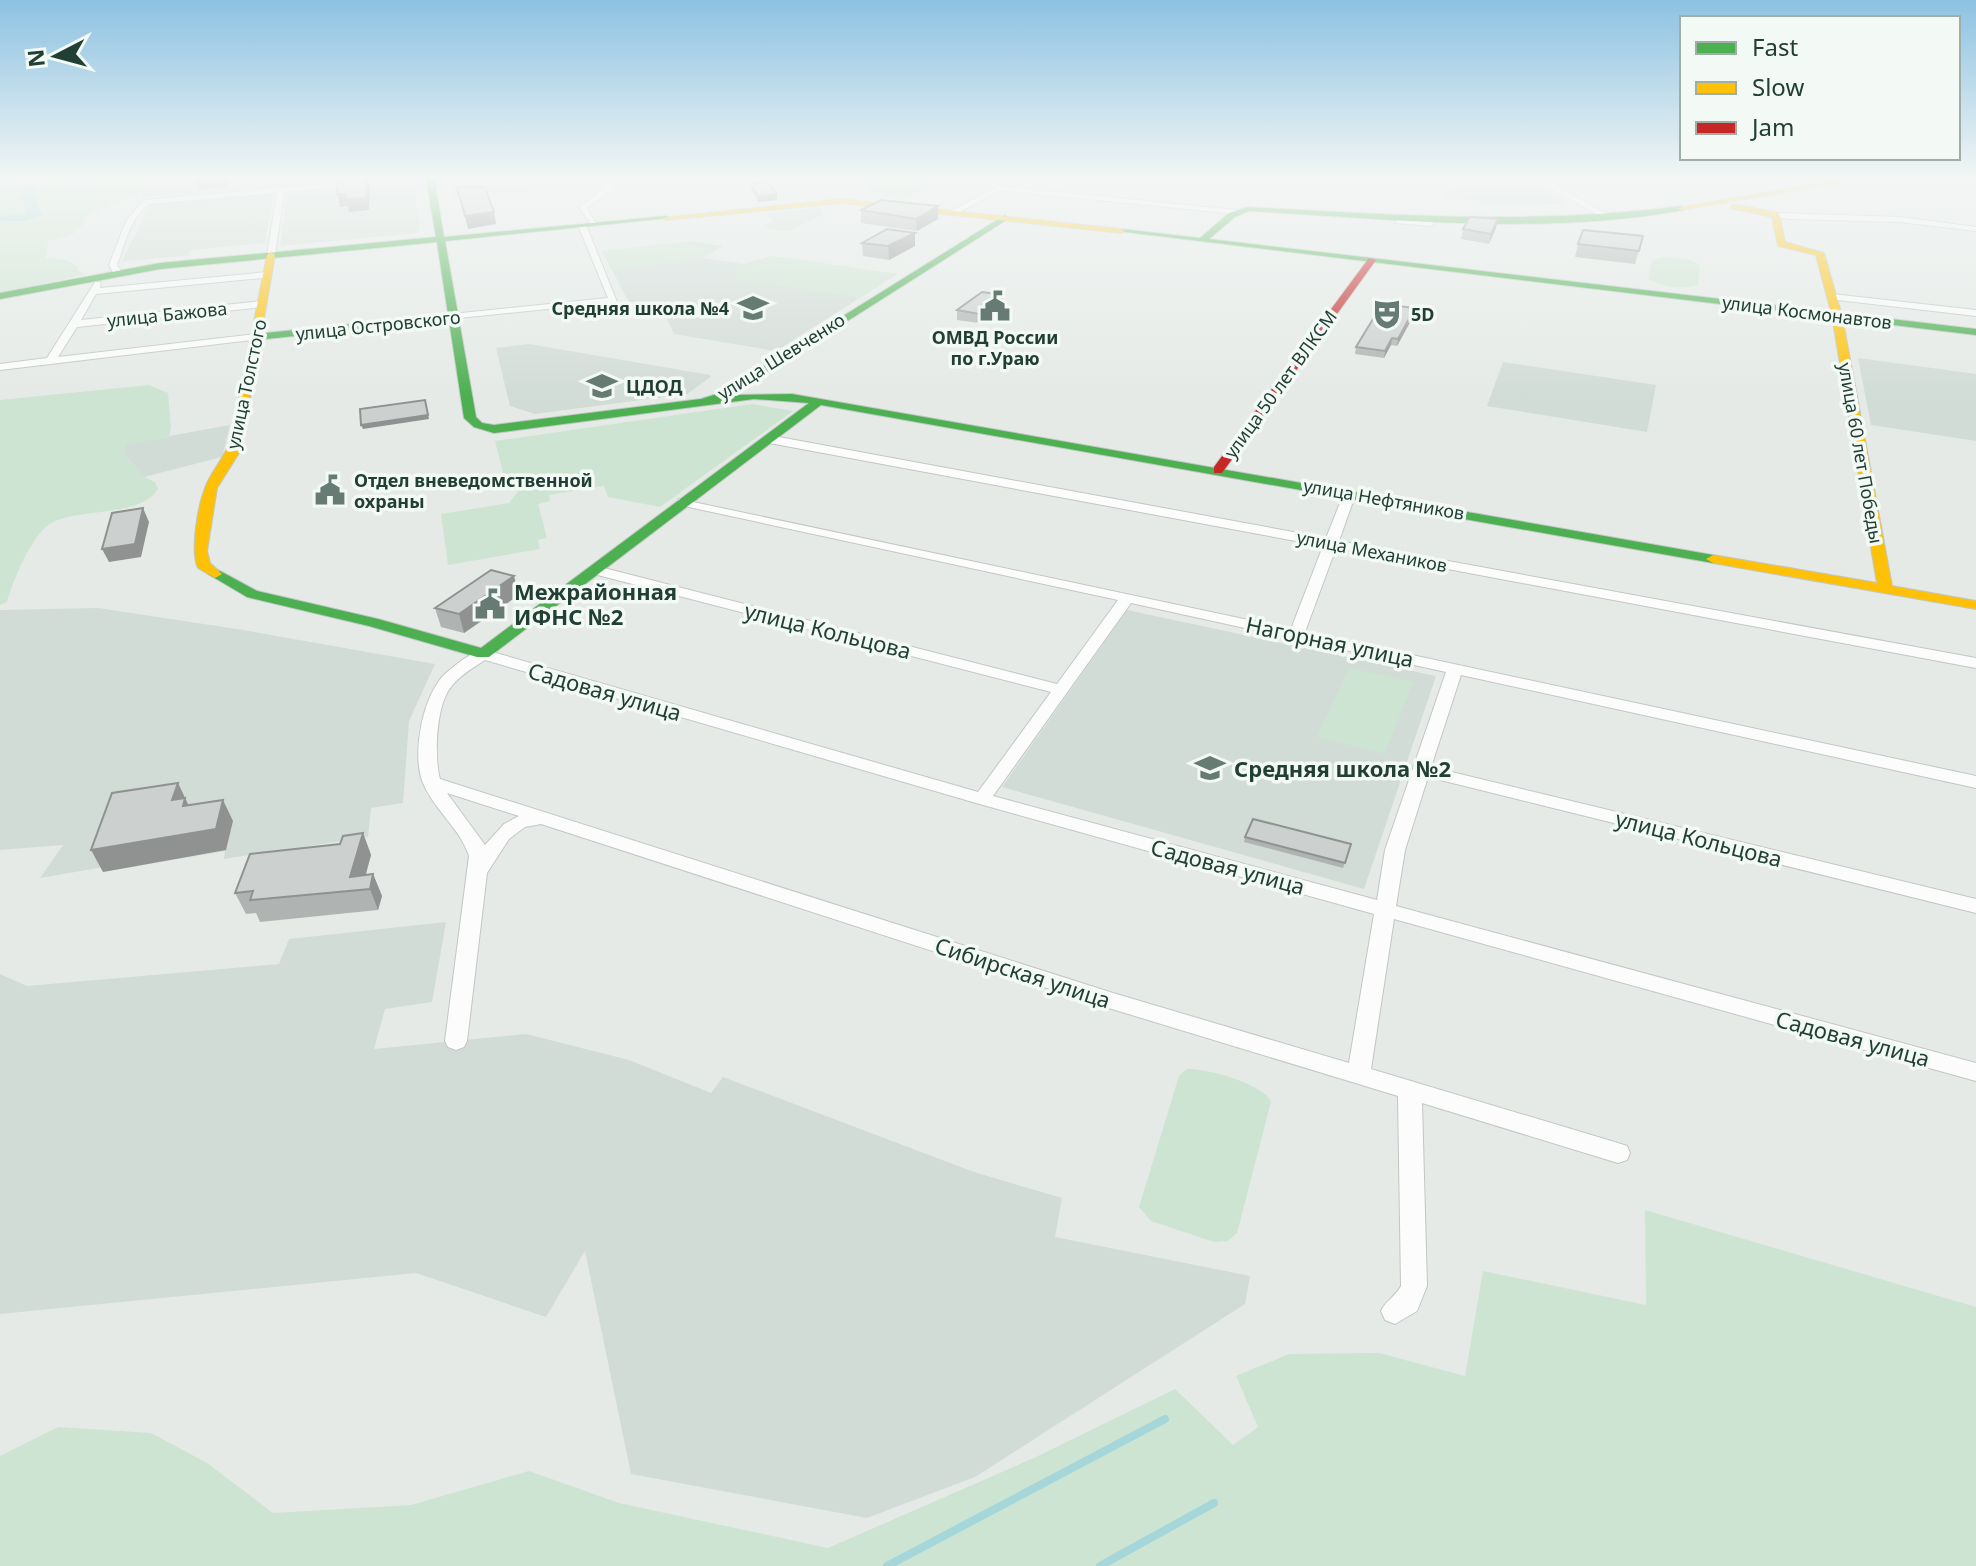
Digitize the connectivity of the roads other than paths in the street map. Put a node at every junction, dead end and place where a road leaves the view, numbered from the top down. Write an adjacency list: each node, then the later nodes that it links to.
1 (119, 250): 11 (street)
2 (272, 250): 9 (street, улица Толстого)
3 (323, 250): 9 (main road)
4 (441, 250): 18 (main road)
5 (596, 250): 18 (street, улица Островского)
6 (953, 250): 24 (main road, улица Шевченко)
7 (1288, 250): 10 (main road, улица Космонавтов)
8 (1806, 250): 14 (main road, улица 60 лет Победы)
9 (271, 255): 11 (main road); 12 (main road, улица Толстого)
10 (1372, 260): 17 (main road, улица Космонавтов); 29 (main road, улица 50 лет ВЛКСМ)
11 (117, 272): 13 (main road)
12 (268, 275): 15 (main road, улица Толстого); 19 (street)
13 (0, 296)
14 (1832, 297): 16 (street); 17 (main road, улица 60 лет Победы)
15 (262, 304): 19 (street, улица Бажова); 21 (main road, улица Толстого)
16 (1976, 313)
17 (1837, 316): 20 (main road, улица Космонавтов); 34 (main road, улица 60 лет Победы)
18 (452, 317): 21 (main road, улица Островского); 26 (main road, улица Шевченко)
19 (73, 324): 22 (street)
20 (1976, 332)
21 (256, 337): 22 (street, улица Островского); 38 (main road, улица Толстого)
22 (51, 360): 23 (street, улица Островского)
23 (0, 367)
24 (758, 373): 25 (main road, улица Нефтяников); 26 (main road, улица Шевченко)
25 (792, 397): 26 (main road, улица Нефтяников); 27 (main road, улица Нефтяников)
26 (703, 402)
27 (818, 402): 28 (main road); 29 (main road, улица Нефтяников)
28 (768, 439): 31 (main road); 32 (street, улица Механиков)
29 (1218, 470): 30 (main road, улица Нефтяников)
30 (1350, 493): 32 (street); 34 (main road, улица Нефтяников)
31 (684, 502): 33 (main road); 35 (street, Нагорная улица)
32 (1329, 543): 37 (street); 39 (street, улица Механиков)
33 (595, 570): 38 (main road); 41 (street, улица Кольцова)
34 (1885, 589): 36 (main road, улица Нефтяников)
35 (1127, 598): 37 (street, Нагорная улица); 41 (street)
36 (1976, 605)
37 (1297, 634): 40 (street, Нагорная улица)
38 (483, 654): 43 (street); 45 (street, Садовая улица)
39 (1976, 663)
40 (1455, 669): 42 (street); 44 (street, Нагорная улица)
41 (1061, 690): 45 (street)
42 (1422, 770): 48 (street, улица Кольцова); 49 (street)
43 (431, 782): 46 (street, Сибирская улица); 47 (street)
44 (1976, 782)
45 (982, 799): 49 (street, Садовая улица)
46 (546, 819): 47 (street); 52 (street, Сибирская улица)
47 (479, 870): 50 (street)
48 (1976, 906)
49 (1383, 908): 51 (street, Садовая улица); 52 (street)
50 (456, 1041)
51 (1976, 1072)
52 (1358, 1077): 53 (street, Сибирская улица)
53 (1410, 1092): 54 (street, Сибирская улица); 55 (street)
54 (1618, 1153)
55 (1395, 1311)

